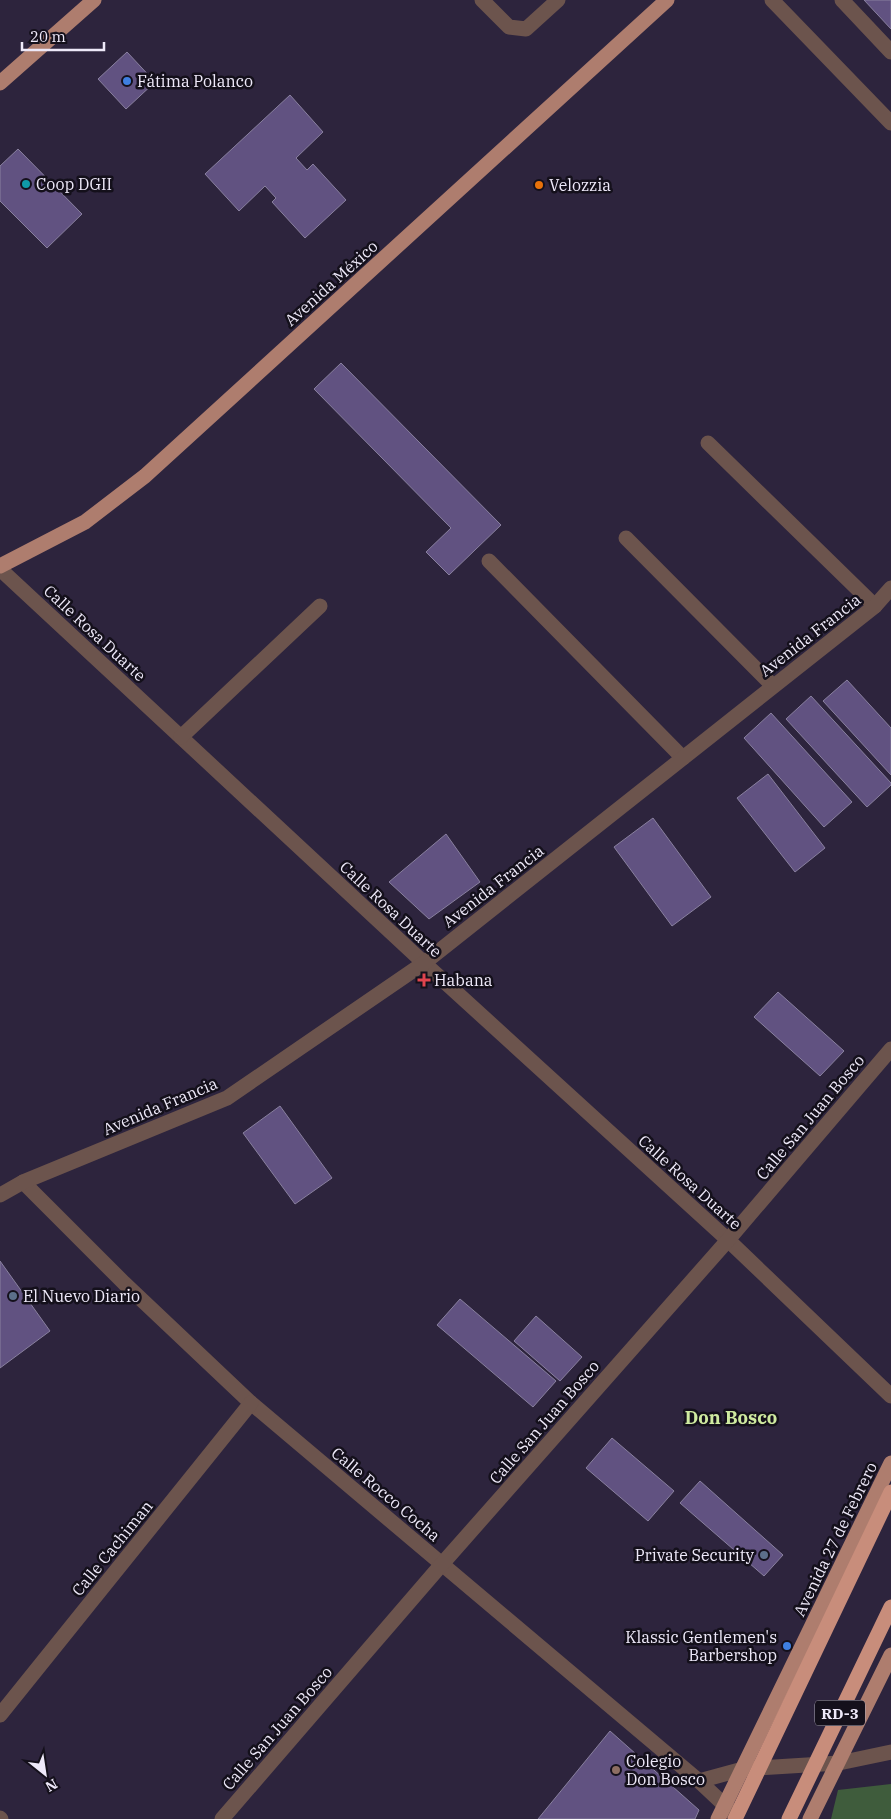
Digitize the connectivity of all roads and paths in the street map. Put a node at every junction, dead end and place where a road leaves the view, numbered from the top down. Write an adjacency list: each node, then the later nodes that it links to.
1 (94, 0): 8 (main road)
2 (482, 0): 3 (street)
3 (558, 0)
4 (667, 0): 13 (main road, Avenida México)
5 (772, 0): 9 (street)
6 (842, 0): 7 (street)
7 (891, 52)
8 (0, 84)
9 (891, 122)
10 (708, 443): 16 (street)
11 (626, 538): 17 (street)
12 (489, 562): 19 (street)
13 (0, 567): 18 (street, Calle Rosa Duarte)
14 (891, 588): 16 (street, Avenida Francia)
15 (320, 606): 18 (street)
16 (875, 606): 17 (street, Avenida Francia)
17 (774, 686): 19 (street, Avenida Francia)
18 (181, 737): 20 (street, Calle Rosa Duarte)
19 (683, 758): 20 (street, Avenida Francia)
20 (424, 963): 22 (street, Avenida Francia); 24 (street, Calle Rosa Duarte)
21 (891, 1049): 24 (street, Calle San Juan Bosco)
22 (23, 1182): 23 (street, Avenida Francia); 26 (street, Calle Rocco Cocha)
23 (0, 1195)
24 (728, 1240): 25 (street, Calle Rosa Duarte); 29 (street, Calle San Juan Bosco)
25 (891, 1396)
26 (251, 1403): 29 (street, Calle Rocco Cocha); 32 (street, Calle Cachiman)
27 (891, 1463): 35 (main road, Avenida 27 de Febrero)
28 (891, 1492): 39 (highway, RD-3, bridge)
29 (442, 1564): 36 (street, Calle Rocco Cocha); 38 (street, Calle San Juan Bosco)
30 (891, 1607): 41 (highway, RD-3, bridge)
31 (891, 1655): 34 (main road, RD-3)
32 (0, 1716)
33 (891, 1752): 34 (street)
34 (839, 1762): 35 (street); 42 (main road, RD-3)
35 (743, 1768): 36 (street); 37 (main road, Avenida 27 de Febrero)
36 (699, 1781): 37 (street, Calle Rocco Cocha)
37 (721, 1813): 40 (street, Calle Rocco Cocha)
38 (222, 1819)
39 (736, 1819)
40 (740, 1819)
41 (789, 1819)
42 (810, 1819)

